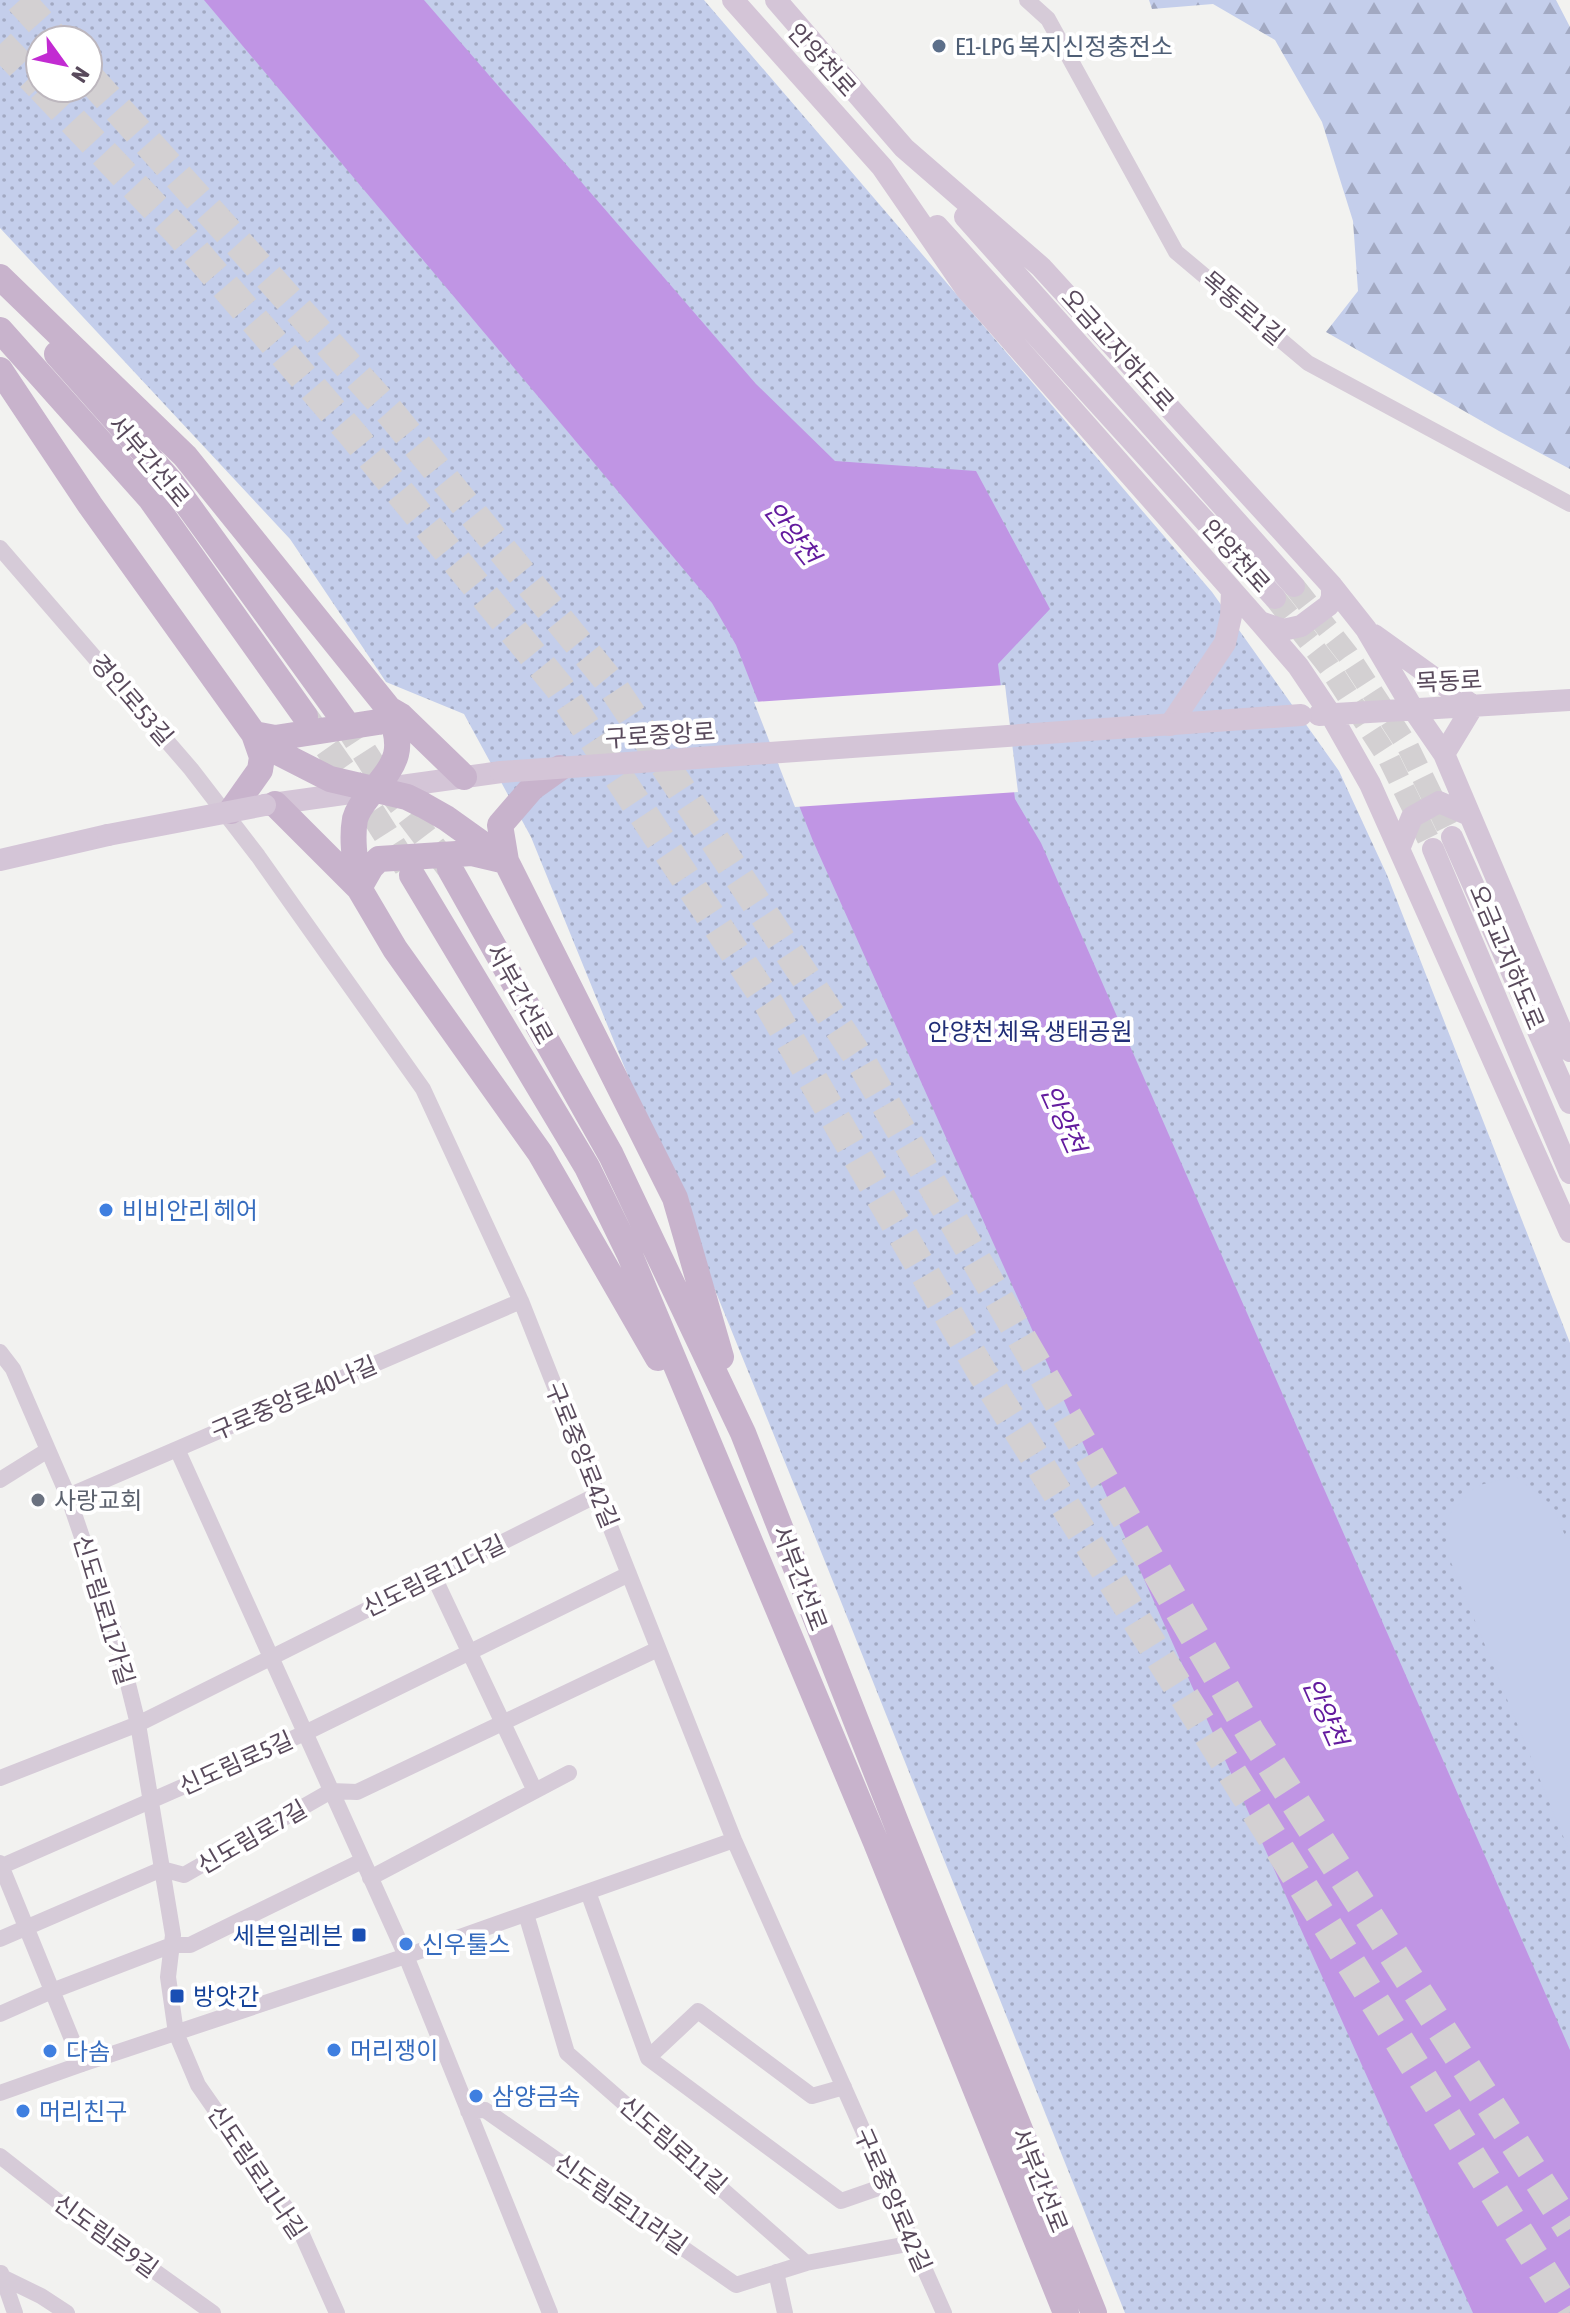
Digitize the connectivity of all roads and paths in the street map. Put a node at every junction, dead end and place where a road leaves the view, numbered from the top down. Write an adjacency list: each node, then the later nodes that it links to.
1 (733, 0): 5 (main road, 안양천로)
2 (776, 0): 4 (main road, 안양천로)
3 (1027, 0): 10 (street, 목동로1길)
4 (904, 148): 5 (main road, 오금교지하도로); 12 (main road, 안양천로)
5 (882, 167): 13 (main road, 안양천로)
6 (0, 277): 18 (main road)
7 (0, 291): 22 (main road, 서부간선로)
8 (0, 330): 21 (main road, 서부간선로)
9 (0, 370): 24 (main road)
10 (1570, 504)
11 (0, 548): 33 (street, 경인로53길)
12 (1332, 586): 14 (main road); 15 (main road, 안양천로)
13 (1232, 591): 14 (main road, 안양천로); 23 (main road)
14 (1260, 622): 20 (main road, 안양천로)
15 (1366, 629): 17 (main road); 19 (main road, 안양천로)
16 (1570, 700): 17 (main road, 목동로)
17 (1473, 706): 19 (main road, 목동로); 25 (main road)
18 (389, 709): 24 (main road); 27 (main road); 28 (main road)
19 (1413, 709): 20 (main road, 목동로); 25 (main road, 안양천로)
20 (1331, 715): 23 (main road, 구로중앙로, bridge); 32 (main road, 안양천로)
21 (305, 716)
22 (343, 719)
23 (1170, 725): 26 (main road, 구로중앙로, bridge)
24 (254, 734): 28 (main road); 30 (main road)
25 (1444, 754): 31 (main road, 안양천로)
26 (560, 768): 27 (main road, 구로중앙로, bridge); 35 (main road)
27 (464, 777): 28 (main road, 구로중앙로)
28 (374, 790): 29 (main road, 구로중앙로); 35 (main road); 38 (main road)
29 (270, 804): 30 (main road, 구로중앙로, bridge); 38 (main road)
30 (231, 811): 34 (main road, 구로중앙로, bridge)
31 (1469, 815): 32 (main road); 39 (main road, 안양천로)
32 (1399, 849): 42 (main road, 안양천로)
33 (258, 856): 43 (street, 구로중앙로42길)
34 (0, 860)
35 (506, 861): 38 (main road); 45 (main road)
36 (450, 869): 45 (main road, 서부간선로)
37 (412, 875): 48 (main road, 서부간선로)
38 (359, 888): 48 (main road)
39 (1570, 1051)
40 (1570, 1103): 41 (main road, 오금교지하도로)
41 (1570, 1173)
42 (1570, 1232)
43 (521, 1301): 46 (street, 구로중앙로40나길); 50 (street, 구로중앙로42길)
44 (0, 1352): 47 (street, 신도림로11가길)
45 (743, 1433): 98 (main road, 서부간선로)
46 (177, 1449): 51 (street, 구로중앙로40나길); 56 (street)
47 (48, 1450): 49 (street); 51 (street, 신도림로11가길)
48 (713, 1455): 97 (main road, 서부간선로)
49 (0, 1480)
50 (597, 1495): 52 (street, 구로중앙로42길); 53 (street, 신도림로11다길)
51 (68, 1496): 58 (street, 신도림로11가길)
52 (629, 1574): 54 (street, 구로중앙로42길); 55 (street, 신도림로5길)
53 (434, 1577): 55 (street); 56 (street, 신도림로11다길)
54 (658, 1649): 57 (street, 신도림로7길); 65 (street, 구로중앙로42길)
55 (469, 1652): 57 (street); 59 (street, 신도림로5길)
56 (271, 1658): 58 (street, 신도림로11다길); 59 (street)
57 (502, 1723): 62 (street, 신도림로7길); 63 (street)
58 (138, 1724): 61 (street); 64 (street, 신도림로11가길)
59 (305, 1733): 62 (street); 64 (street, 신도림로5길)
60 (569, 1773): 63 (street)
61 (0, 1778)
62 (331, 1791): 66 (street); 68 (street, 신도림로7길)
63 (535, 1791): 69 (street)
64 (151, 1801): 67 (street, 신도림로5길); 68 (street, 신도림로11가길)
65 (734, 1840): 70 (street); 81 (street, 구로중앙로42길)
66 (362, 1861): 69 (street); 74 (street)
67 (1, 1866): 72 (street)
68 (162, 1869): 72 (street, 신도림로7길); 74 (street, 신도림로11가길)
69 (370, 1878): 75 (street)
70 (588, 1892): 71 (street); 79 (street)
71 (526, 1914): 75 (street); 87 (street, 신도림로11길)
72 (26, 1927): 73 (street, 신도림로7길); 76 (street)
73 (0, 1939)
74 (172, 1945): 76 (street); 78 (street, 신도림로11가길)
75 (406, 1956): 78 (street); 83 (street)
76 (52, 1991): 77 (street); 80 (street)
77 (0, 2014)
78 (176, 2033): 80 (street); 93 (street, 신도림로11나길)
79 (648, 2058): 81 (street); 85 (street, 신도림로11길)
80 (82, 2064): 82 (street)
81 (844, 2087): 85 (street, 구로중앙로42길)
82 (0, 2093)
83 (468, 2111): 88 (street, 신도림로11라길); 94 (street)
84 (0, 2156): 92 (street, 신도림로9길)
85 (887, 2185): 86 (street, 구로중앙로42길)
86 (913, 2243): 87 (street); 96 (street, 구로중앙로42길)
87 (806, 2263): 88 (street, 신도림로11라길)
88 (776, 2272): 95 (street)
89 (1, 2274): 90 (street); 91 (street)
90 (15, 2313)
91 (67, 2313)
92 (213, 2313)
93 (337, 2313)
94 (550, 2313)
95 (785, 2313)
96 (944, 2313)
97 (1066, 2313)
98 (1094, 2313)

